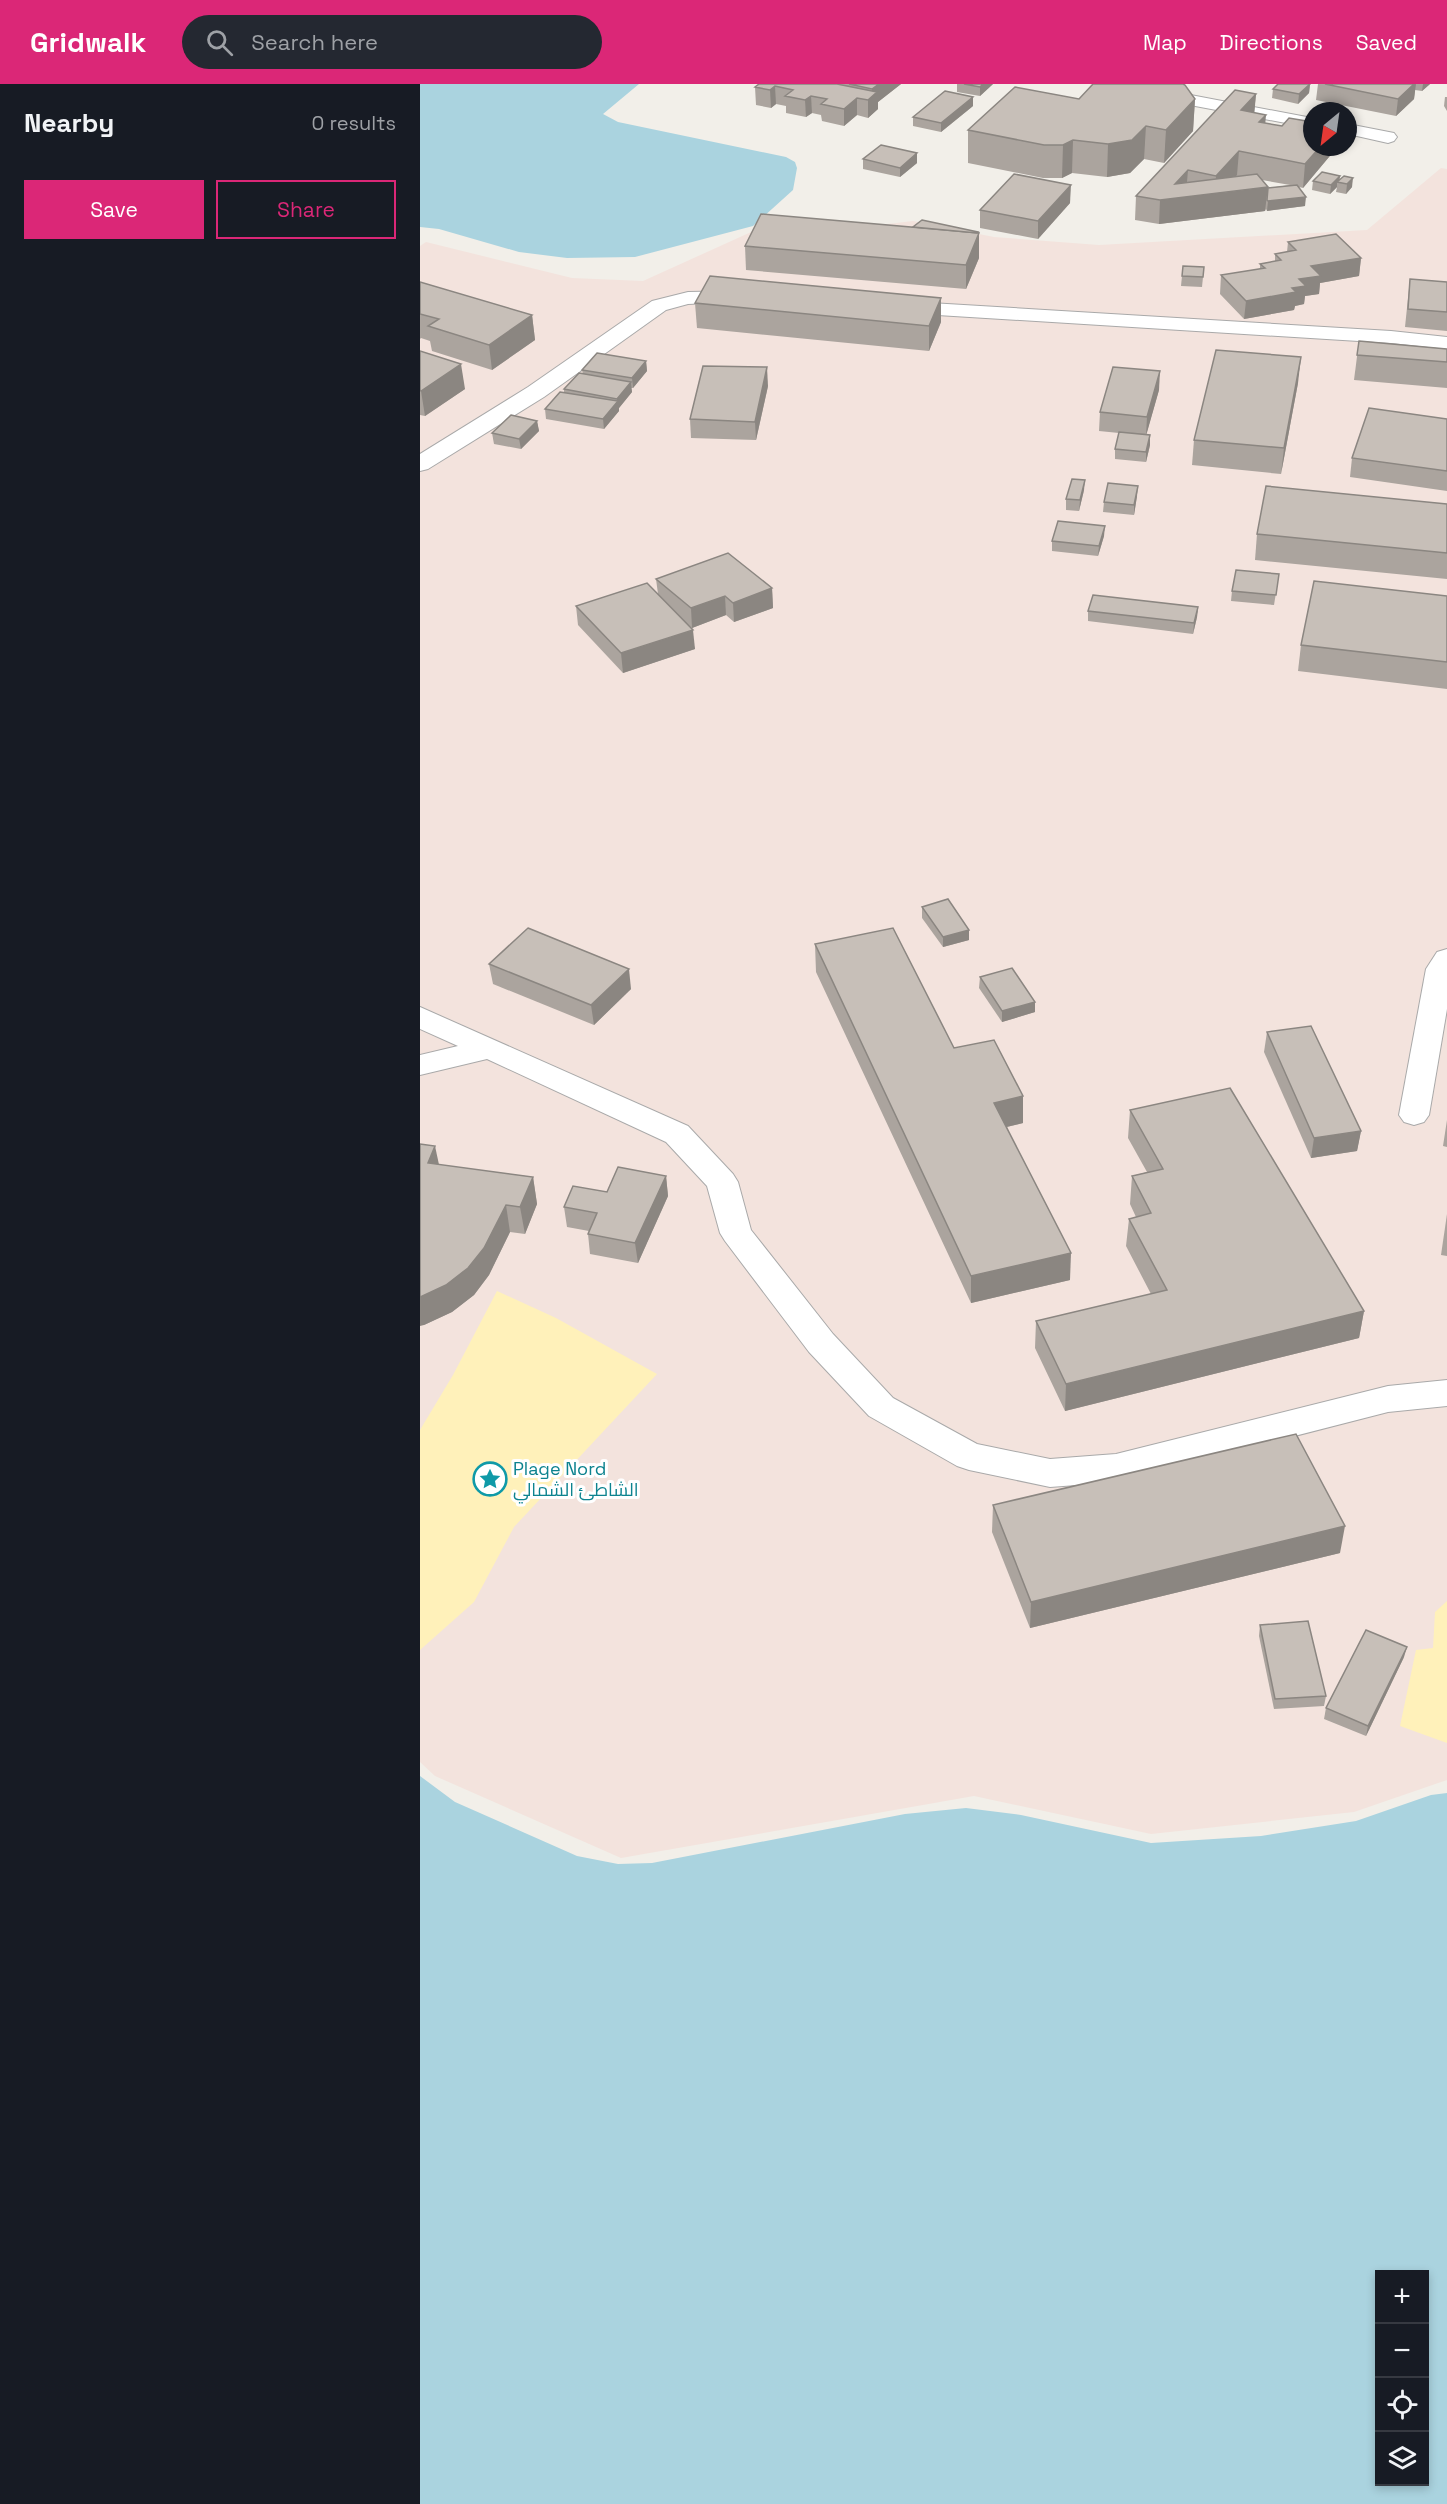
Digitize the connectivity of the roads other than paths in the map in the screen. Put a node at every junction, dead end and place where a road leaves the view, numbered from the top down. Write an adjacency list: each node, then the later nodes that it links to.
1 (1106, 84): 2 (lane)
2 (1303, 121)
3 (1357, 131): 4 (lane)
4 (1388, 137)
5 (763, 298): 8 (street)
6 (871, 305): 7 (street)
7 (1447, 342)
8 (420, 464)
9 (1447, 958): 13 (lane)
10 (420, 1017): 11 (street)
11 (489, 1049): 12 (street); 14 (street)
12 (420, 1065)
13 (1414, 1116)
14 (1447, 1393)

